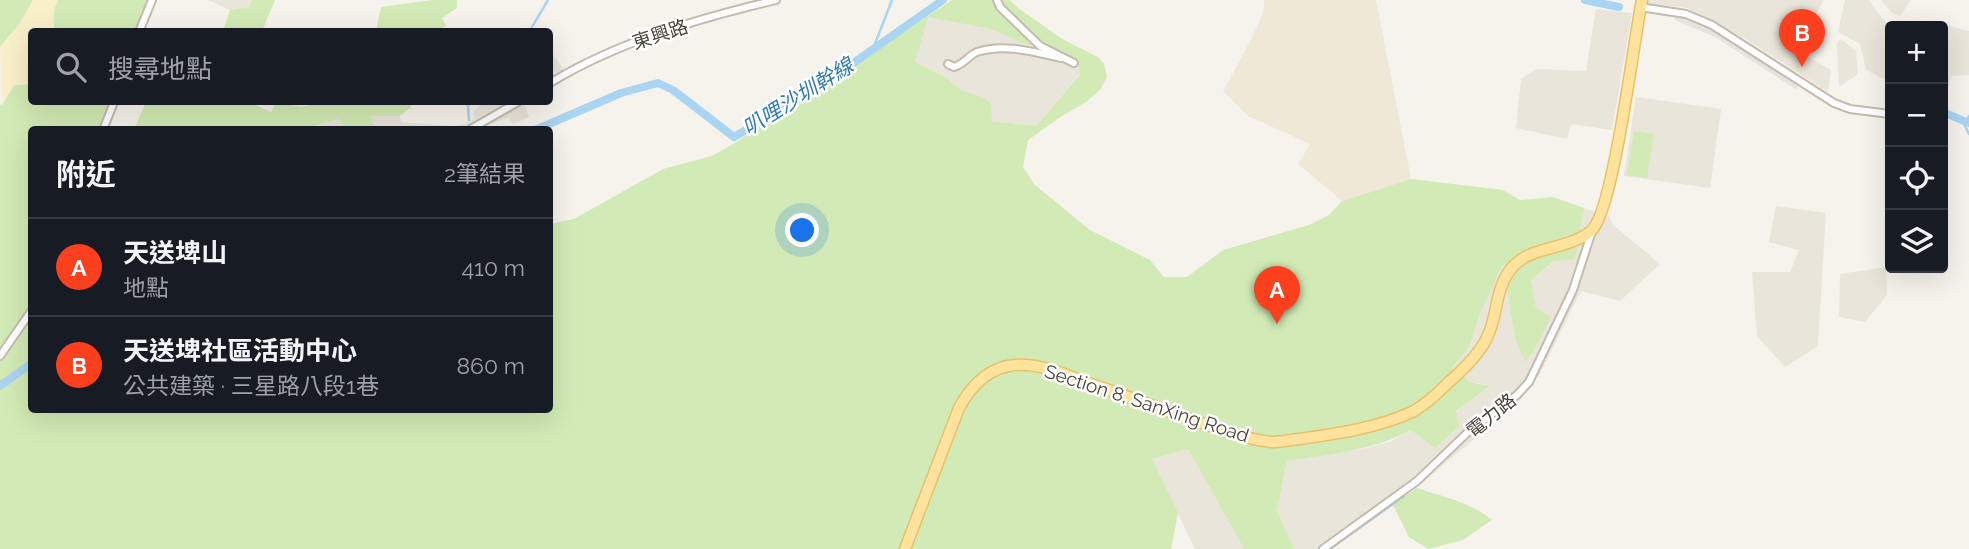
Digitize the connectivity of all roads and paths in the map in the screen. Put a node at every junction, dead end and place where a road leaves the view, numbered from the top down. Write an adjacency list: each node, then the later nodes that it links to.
1 (152, 0): 5 (street)
2 (776, 0): 9 (street, 東興路)
3 (998, 0): 6 (street)
4 (1641, 3): 12 (street); 15 (main road)
5 (141, 28)
6 (1061, 58): 7 (street); 8 (street)
7 (948, 64)
8 (1074, 64)
9 (553, 81)
10 (113, 105): 13 (street)
11 (513, 105): 14 (street)
12 (1885, 113)
13 (105, 126)
14 (476, 126)
15 (1592, 231): 18 (main road, Section 8, SanXing Road); 19 (street, 電力路)
16 (28, 314): 17 (street)
17 (0, 356)
18 (905, 549)
19 (1323, 549)

